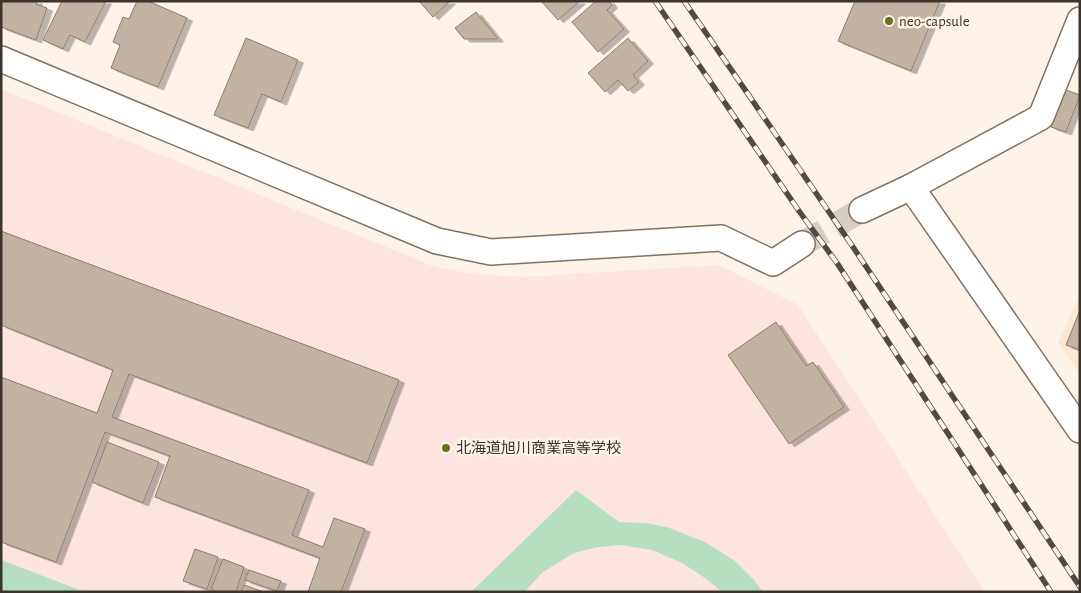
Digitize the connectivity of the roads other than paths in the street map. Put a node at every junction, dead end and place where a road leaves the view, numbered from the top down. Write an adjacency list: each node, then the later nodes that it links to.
1 (1080, 20): 3 (street)
2 (1, 60): 5 (street)
3 (911, 187): 4 (street); 6 (street)
4 (862, 210)
5 (802, 244)
6 (1080, 430)

